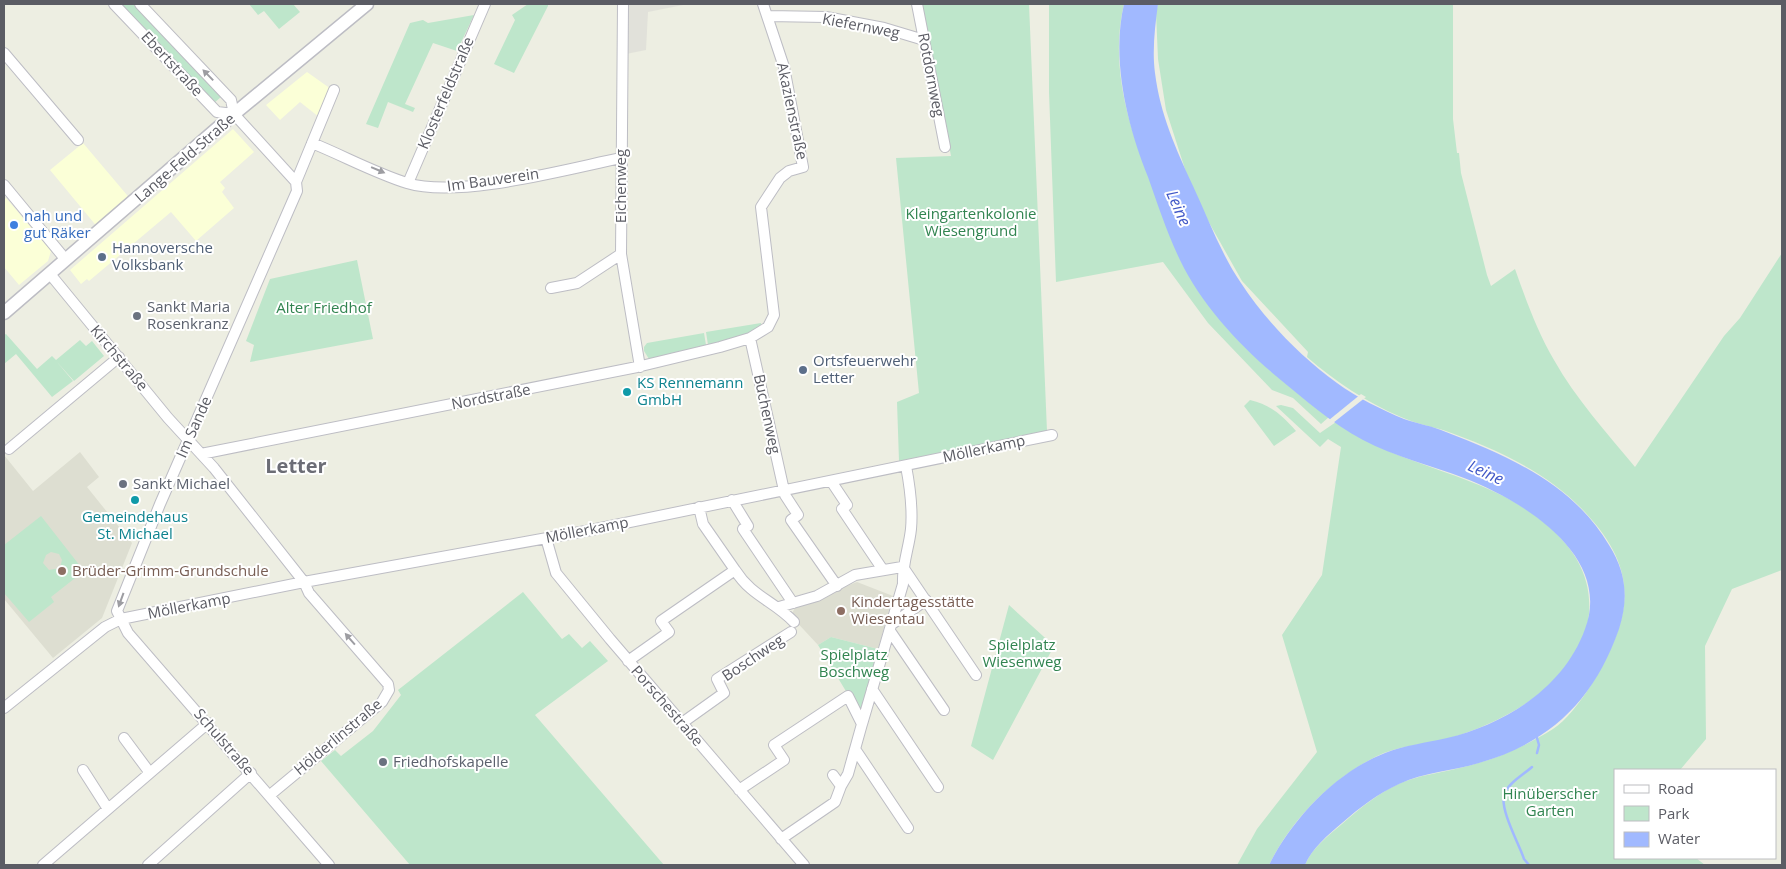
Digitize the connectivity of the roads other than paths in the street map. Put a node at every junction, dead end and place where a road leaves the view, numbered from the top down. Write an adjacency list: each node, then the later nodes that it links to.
1 (114, 4): 12 (street, Ebertstraße)
2 (140, 4): 12 (street, Ebertstraße, one-way to 2)
3 (367, 4): 12 (street, Lange-Feld-Straße)
4 (485, 4): 18 (street, Klosterfeldstraße)
5 (623, 4): 16 (street, Eichenweg)
6 (763, 4): 8 (street, Akazienstraße)
7 (917, 4): 9 (street, Rotdornweg)
8 (768, 16): 9 (street, Kiefernweg); 25 (street, Akazienstraße)
9 (924, 40): 15 (street, Rotdornweg)
10 (4, 54): 13 (street)
11 (334, 90): 14 (street, Im Sande)
12 (234, 114): 17 (street, Ebertstraße); 21 (street, Lange-Feld-Straße)
13 (78, 140)
14 (312, 143): 17 (street, Im Sande); 18 (street, Im Bauverein, one-way to 18)
15 (945, 147)
16 (622, 158): 18 (street, Im Bauverein); 20 (street, Eichenweg)
17 (296, 182): 30 (street, Im Sande)
18 (408, 183)
19 (4, 185): 21 (street)
20 (621, 254): 23 (street); 28 (street, Eichenweg)
21 (66, 260): 22 (street, Lange-Feld-Straße)
22 (50, 274): 24 (street, Lange-Feld-Straße); 27 (street, Kirchstraße)
23 (551, 288)
24 (4, 313)
25 (773, 319): 26 (street, Nordstraße)
26 (750, 338): 28 (street, Nordstraße); 35 (street, Buchenweg)
27 (119, 358): 30 (street, Kirchstraße); 31 (street)
28 (640, 366): 32 (street, Nordstraße)
29 (1052, 435): 33 (street, Möllerkamp)
30 (189, 441): 32 (street, Kirchstraße); 47 (street, Im Sande, one-way to 47)
31 (9, 449)
32 (201, 454): 42 (street, Kirchstraße)
33 (906, 466): 34 (street, Möllerkamp); 39 (street)
34 (832, 481): 35 (street, Möllerkamp); 41 (street)
35 (784, 490): 36 (street, Möllerkamp); 43 (street, Buchenweg)
36 (732, 500): 37 (street, Möllerkamp); 45 (street)
37 (699, 507): 38 (street, Möllerkamp); 40 (street)
38 (546, 538): 42 (street, Möllerkamp); 51 (street, Porschestraße)
39 (902, 567): 41 (street); 44 (street); 49 (street)
40 (735, 570): 46 (street); 51 (street)
41 (883, 570): 43 (street)
42 (304, 582): 47 (street, Möllerkamp); 68 (street, Hölderlinstraße, one-way to 42)
43 (837, 586): 45 (street)
44 (926, 600): 49 (street); 52 (street)
45 (794, 603): 46 (street)
46 (778, 607): 48 (street)
47 (121, 619): 54 (street); 56 (street, Schulstraße)
48 (794, 622)
49 (892, 624): 53 (street); 55 (street)
50 (791, 632): 57 (street, Boschweg)
51 (628, 660): 57 (street, Porschestraße)
52 (976, 675)
53 (872, 688): 58 (street); 66 (street)
54 (4, 708)
55 (944, 710)
56 (208, 723): 62 (street); 63 (street, Schulstraße)
57 (682, 723): 67 (street, Porschestraße)
58 (862, 724): 60 (street); 67 (street)
59 (124, 738): 62 (street)
60 (855, 749): 65 (street); 70 (street)
61 (83, 770): 69 (street)
62 (150, 773): 69 (street)
63 (251, 773): 68 (street, Schulstraße); 73 (street)
64 (833, 775): 65 (street)
65 (841, 786): 71 (street)
66 (938, 787)
67 (739, 790): 71 (street, Porschestraße)
68 (270, 795): 74 (street, Schulstraße)
69 (108, 809): 72 (street)
70 (908, 828)
71 (782, 838): 75 (street, Porschestraße)
72 (43, 865)
73 (148, 865)
74 (329, 865)
75 (804, 865)

